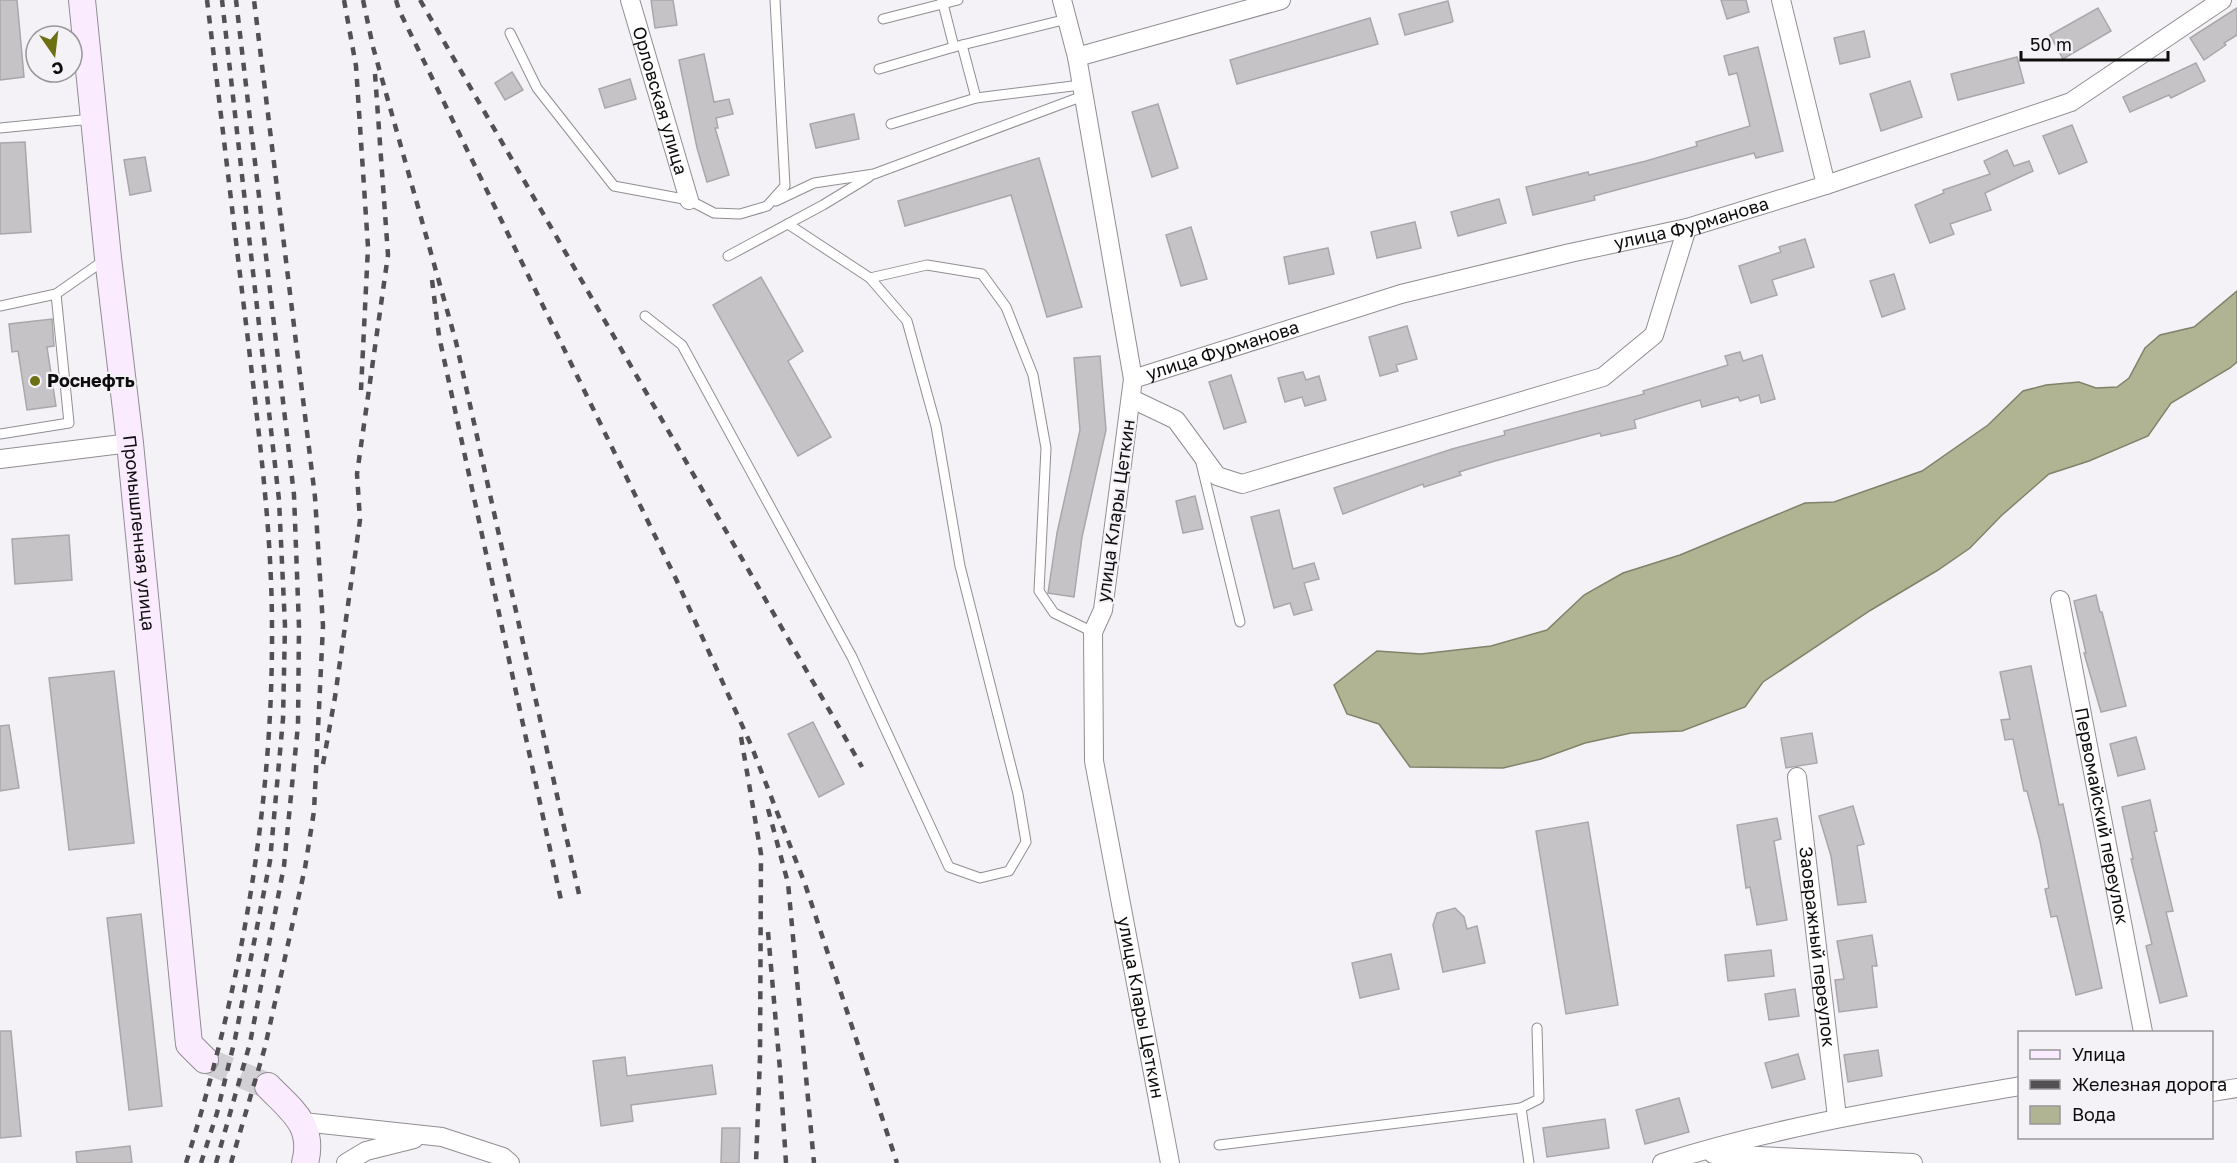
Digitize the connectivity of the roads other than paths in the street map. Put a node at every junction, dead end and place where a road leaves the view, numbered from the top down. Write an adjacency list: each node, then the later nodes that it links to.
1 (82, 0): 18 (street, Промышленная улица)
2 (630, 0): 23 (street, Орловская улица)
3 (775, 0): 24 (lane)
4 (957, 0): 9 (lane)
5 (1062, 0): 11 (street, улица Клары Цеткин)
6 (1281, 0): 14 (street)
7 (1781, 0): 22 (street)
8 (2222, 0): 22 (street, улица Фурманова)
9 (942, 2): 10 (lane); 13 (lane)
10 (883, 19)
11 (1067, 19): 13 (lane); 14 (street, улица Клары Цеткин)
12 (510, 33): 23 (lane)
13 (958, 46): 15 (lane); 17 (lane)
14 (1077, 57): 16 (street, улица Клары Цеткин)
15 (879, 69)
16 (1082, 90): 17 (lane); 21 (lane); 33 (street, улица Клары Цеткин)
17 (976, 98): 19 (lane)
18 (94, 119): 20 (lane); 28 (street, Промышленная улица)
19 (891, 124)
20 (0, 128)
21 (874, 174): 24 (lane); 25 (lane)
22 (1826, 185): 26 (street, улица Фурманова)
23 (689, 200): 24 (lane)
24 (766, 206)
25 (788, 224): 27 (lane); 29 (lane)
26 (1687, 228): 33 (street, улица Фурманова); 37 (street)
27 (728, 256)
28 (108, 258): 30 (lane); 36 (street, Промышленная улица)
29 (870, 278): 32 (lane); 41 (lane)
30 (56, 294): 31 (lane); 35 (lane)
31 (0, 306)
32 (645, 316)
33 (1133, 379): 34 (street, улица Клары Цеткин)
34 (1132, 399): 37 (street); 41 (street, улица Клары Цеткин)
35 (0, 434)
36 (130, 443): 38 (street); 45 (street, Промышленная улица)
37 (1199, 455): 40 (lane)
38 (0, 459)
39 (2060, 600): 44 (street, Первомайский переулок)
40 (1240, 622)
41 (1093, 632): 60 (street, улица Клары Цеткин)
42 (1797, 777): 51 (street, Заовражный переулок)
43 (1537, 1028): 50 (lane)
44 (2143, 1031)
45 (205, 1060)
46 (268, 1086): 52 (street)
47 (2018, 1086): 51 (street)
48 (2237, 1088): 49 (street)
49 (2213, 1092)
50 (1521, 1108): 54 (lane); 61 (lane)
51 (1837, 1118): 55 (street)
52 (303, 1122): 53 (street); 57 (street)
53 (442, 1137): 58 (street); 59 (street)
54 (1219, 1145)
55 (1693, 1153): 56 (street); 62 (street)
56 (1863, 1162): 63 (street)
57 (304, 1163)
58 (346, 1163)
59 (510, 1163)
60 (1170, 1163)
61 (1529, 1163)
62 (1662, 1163)
63 (1913, 1163)

